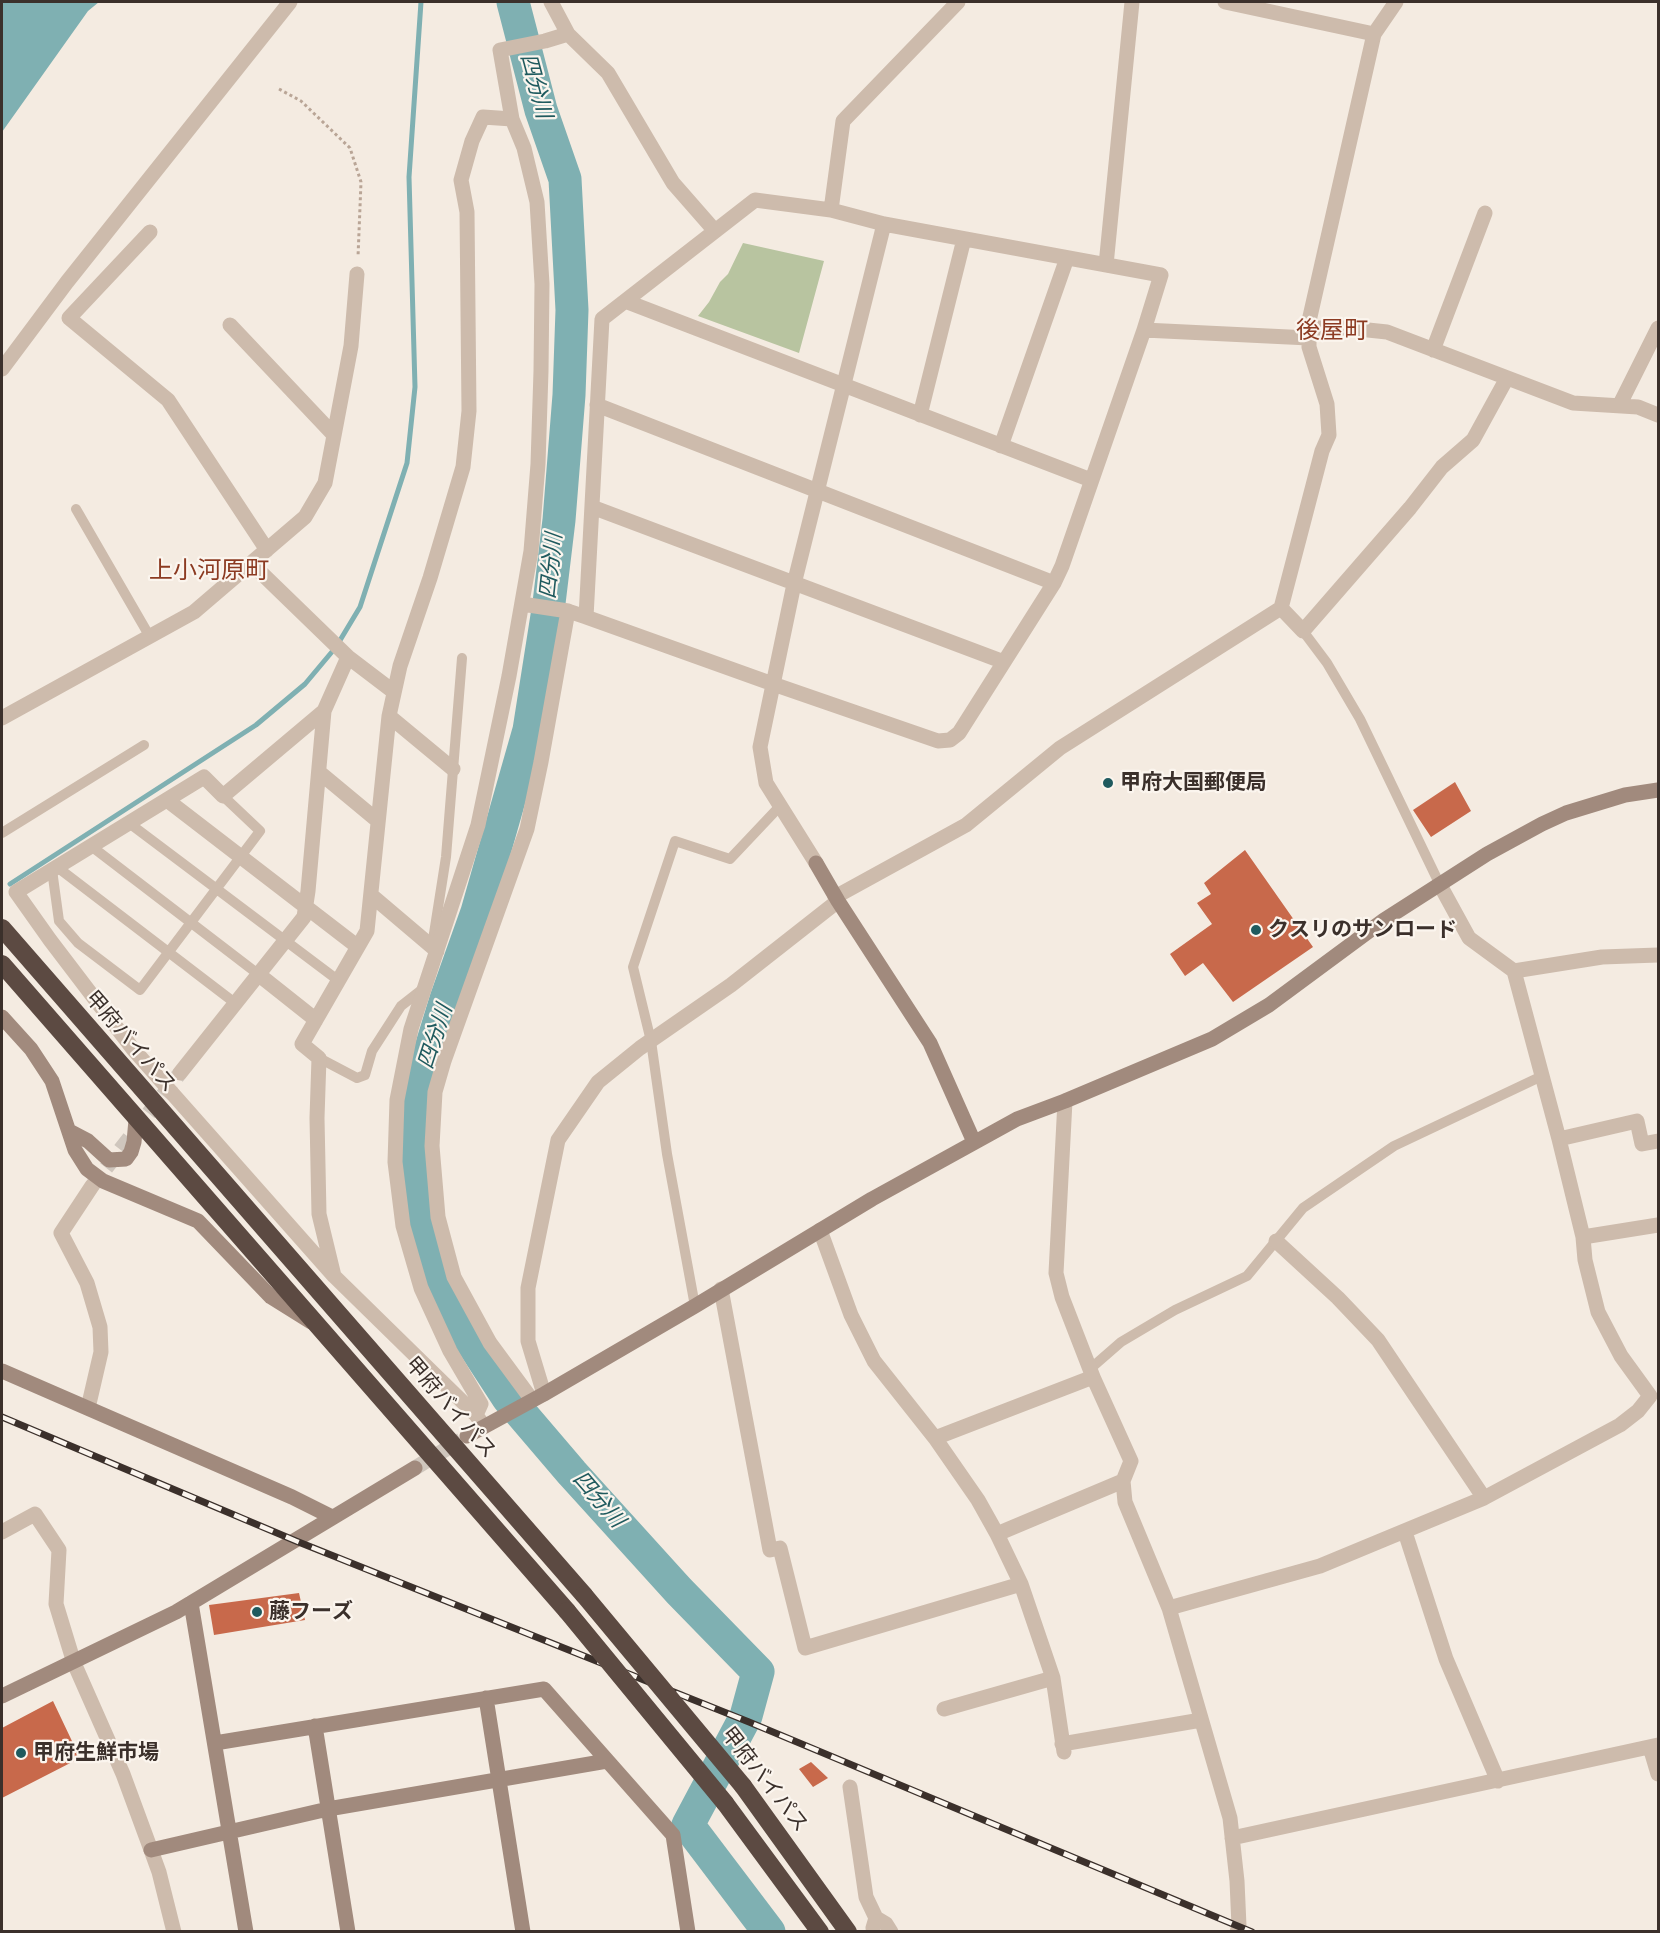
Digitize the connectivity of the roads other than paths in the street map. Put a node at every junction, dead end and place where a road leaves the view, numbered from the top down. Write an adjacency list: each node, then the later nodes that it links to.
1 (290, 2): 25 (street)
2 (550, 2): 7 (street)
3 (958, 2): 10 (street)
4 (1132, 2): 17 (street)
5 (1225, 2): 8 (street)
6 (1396, 2): 8 (street)
7 (568, 34): 9 (street); 13 (street)
8 (1374, 34): 23 (street)
9 (512, 119): 42 (street); 52 (street)
10 (831, 210): 12 (street); 13 (street)
11 (1485, 213): 24 (street)
12 (884, 224): 15 (street); 27 (street)
13 (715, 231): 19 (street)
14 (150, 232): 38 (street)
15 (964, 239): 16 (street); 30 (street)
16 (1067, 258): 17 (street); 33 (street)
17 (1106, 265): 22 (street)
18 (357, 274): 32 (street)
19 (625, 301): 27 (street); 28 (street)
20 (230, 325): 32 (street)
21 (1659, 328): 29 (street)
22 (1144, 330): 23 (street); 34 (street)
23 (1309, 333): 24 (street); 43 (street)
24 (1433, 350): 26 (street)
25 (2, 369)
26 (1507, 378): 29 (street); 46 (street)
27 (843, 386): 30 (street); 35 (street)
28 (597, 405): 35 (street); 36 (street)
29 (1619, 406): 31 (street)
30 (920, 415): 33 (street)
31 (1659, 415)
32 (334, 435): 38 (street)
33 (1001, 446): 34 (street)
34 (1091, 480): 40 (street)
35 (817, 490): 40 (street); 41 (street)
36 (592, 507): 41 (street); 45 (street)
37 (76, 509): 47 (lane)
38 (267, 550): 39 (street)
39 (251, 563): 47 (street); 48 (street)
40 (1054, 583): 50 (street)
41 (794, 584): 50 (street); 51 (street)
42 (526, 605): 44 (street); 78 (street)
43 (1281, 608): 46 (street); 72 (street)
44 (564, 610): 45 (street); 111 (street)
45 (586, 617): 51 (street)
46 (1303, 631): 69 (lane)
47 (150, 637): 55 (street)
48 (346, 656): 52 (street); 53 (street)
49 (462, 658): 57 (lane)
50 (1004, 662): 51 (street)
51 (773, 684): 62 (street)
52 (394, 692): 54 (street)
53 (324, 711): 58 (street); 60 (street)
54 (389, 716): 57 (street); 63 (street)
55 (2, 718)
56 (144, 745): 65 (lane)
57 (453, 769): 78 (lane)
58 (319, 772): 63 (street); 73 (street)
59 (1658, 790): 69 (street)
60 (224, 796): 61 (street); 67 (lane)
61 (167, 800): 64 (street); 67 (street)
62 (781, 805): 72 (street); 89 (lane)
63 (378, 821): 71 (street)
64 (129, 823): 66 (street); 70 (lane)
65 (2, 833)
66 (91, 846): 68 (street); 74 (lane)
67 (240, 855): 70 (lane); 73 (street)
68 (54, 868): 79 (lane); 79 (lane); 104 (street)
69 (1440, 885): 82 (street); 93 (street)
70 (215, 888): 74 (lane); 76 (lane)
71 (371, 895): 77 (street); 78 (street)
72 (836, 899): 89 (street); 98 (street)
73 (306, 907): 76 (street); 77 (street)
74 (191, 921): 79 (lane); 83 (lane)
75 (2, 928): 150 (highway, 甲府バイパス, bridge)
76 (285, 940): 83 (street); 84 (lane)
77 (358, 947): 84 (street)
78 (434, 948): 85 (street)
79 (168, 951): 86 (lane)
80 (1659, 955): 82 (street)
81 (2, 964): 94 (highway)
82 (1514, 971): 92 (street)
83 (258, 974): 86 (street); 88 (street)
84 (339, 981): 88 (street)
85 (423, 988): 90 (lane); 113 (street)
86 (235, 1003): 91 (street)
87 (2, 1017): 95 (street)
88 (316, 1020): 90 (street)
89 (651, 1041): 106 (lane); 111 (street)
90 (319, 1058): 104 (street)
91 (180, 1073)
92 (1542, 1076): 96 (street); 103 (lane)
93 (1065, 1101): 98 (street); 109 (street)
94 (136, 1120): 95 (street); 107 (highway)
95 (69, 1131): 107 (street)
96 (1559, 1139): 97 (street); 102 (street)
97 (1659, 1141)
98 (974, 1142): 101 (street)
99 (92, 1186): 112 (street)
100 (1659, 1225): 102 (street)
101 (820, 1230): 105 (street); 115 (street)
102 (1583, 1237): 110 (street)
103 (1276, 1241): 109 (lane); 118 (street)
104 (334, 1276): 113 (street)
105 (722, 1290): 106 (street); 123 (street)
106 (695, 1306): 111 (street)
107 (319, 1328): 149 (highway, bridge)
108 (2, 1371): 112 (street)
109 (1092, 1373): 115 (street); 117 (street)
110 (1654, 1396): 118 (street)
111 (538, 1397): 113 (street)
112 (88, 1408): 119 (street)
113 (480, 1421): 114 (street)
114 (467, 1436)
115 (935, 1438): 122 (street)
116 (415, 1468): 119 (street)
117 (1123, 1481): 122 (street); 125 (street)
118 (1484, 1498): 121 (street)
119 (332, 1517): 124 (street)
120 (2, 1532): 126 (street)
121 (1405, 1532): 125 (street); 138 (street)
122 (997, 1534): 123 (street)
123 (1021, 1584): 127 (street)
124 (191, 1603): 126 (street); 133 (street)
125 (1169, 1608): 131 (street)
126 (74, 1663): 128 (street); 143 (street)
127 (1053, 1678): 130 (street); 131 (street)
128 (2, 1696)
129 (486, 1698): 132 (street); 135 (street); 137 (street)
130 (944, 1708)
131 (1201, 1720): 142 (street)
132 (315, 1726): 133 (street); 140 (street)
133 (215, 1743): 141 (street)
134 (1654, 1746): 136 (street); 138 (street)
135 (607, 1761): 137 (street); 148 (street)
136 (1659, 1774)
137 (498, 1779): 140 (street); 147 (street)
138 (1498, 1781): 142 (street)
139 (850, 1786): 151 (street)
140 (328, 1809): 141 (street); 146 (street)
141 (230, 1832): 143 (street); 145 (street)
142 (1232, 1838): 152 (street)
143 (151, 1850): 144 (street)
144 (174, 1932)
145 (246, 1932)
146 (348, 1932)
147 (523, 1932)
148 (688, 1932)
149 (820, 1932)
150 (848, 1932)
151 (891, 1932)
152 (1237, 1932)

